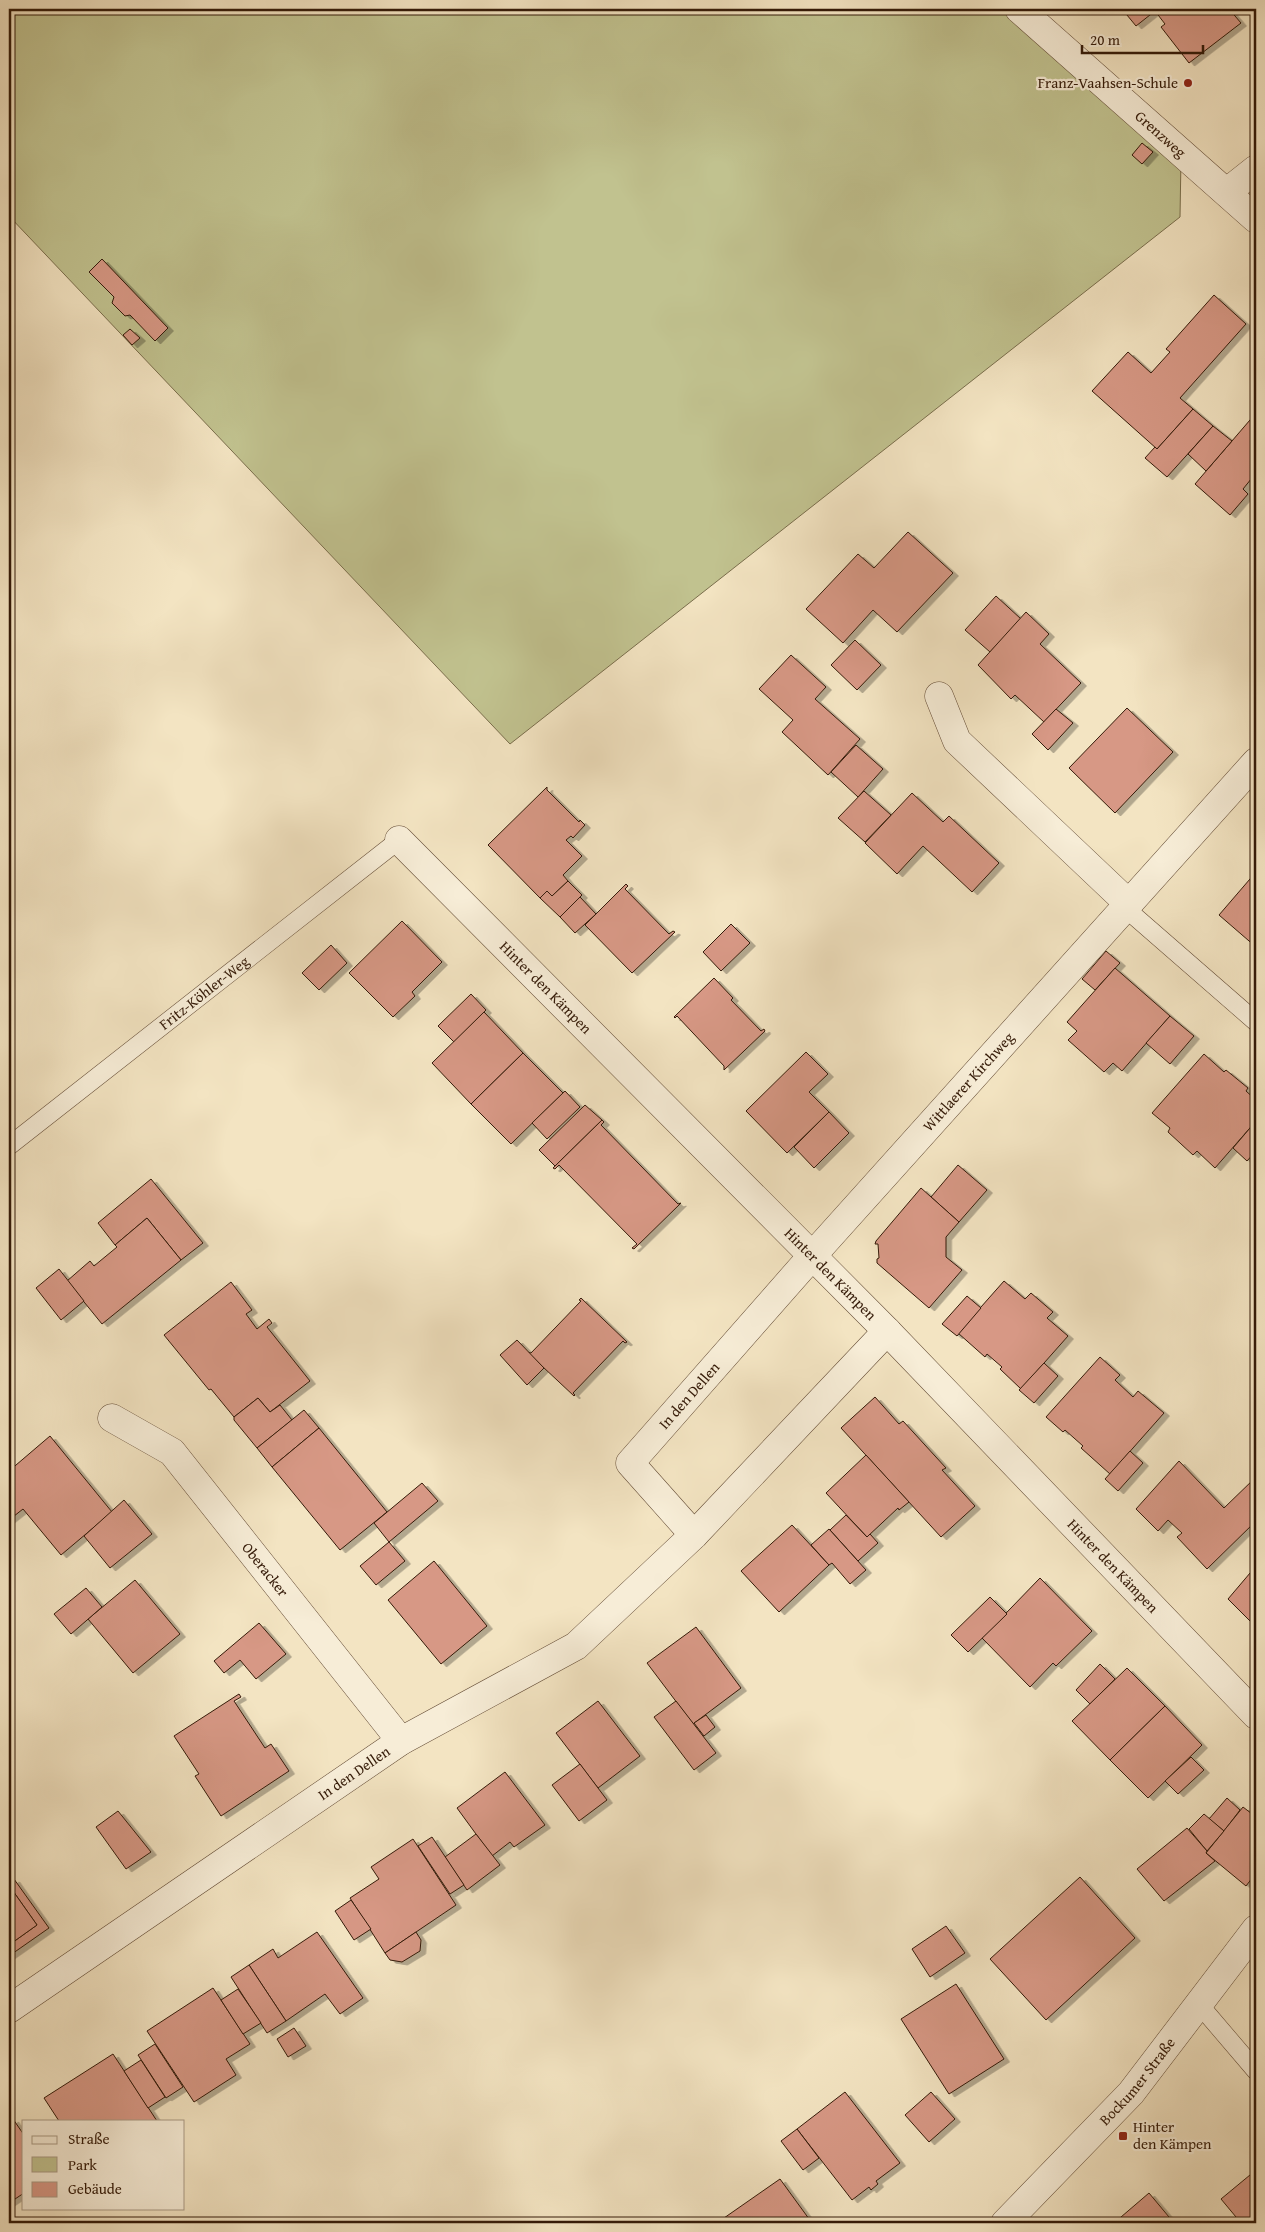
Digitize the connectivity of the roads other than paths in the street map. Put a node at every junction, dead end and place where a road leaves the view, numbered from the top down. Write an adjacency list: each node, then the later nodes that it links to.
1 (1019, 9): 3 (street, Grenzweg)
2 (1256, 169): 3 (street)
3 (1227, 192): 4 (street, Grenzweg)
4 (1256, 219)
5 (939, 696): 8 (street)
6 (1256, 762): 8 (street, Wittlaerer Kirchweg)
7 (399, 840): 10 (lane, Fritz-Köhler-Weg); 11 (street, Hinter den Kämpen)
8 (1126, 905): 9 (lane); 11 (street, Wittlaerer Kirchweg)
9 (1256, 1022)
10 (9, 1146)
11 (812, 1256): 12 (street, Hinter den Kämpen); 14 (street, In den Dellen)
12 (887, 1331): 14 (street, In den Dellen); 15 (street, Hinter den Kämpen)
13 (112, 1418): 16 (street, Oberacker)
14 (694, 1535): 16 (street, In den Dellen)
15 (1256, 1715)
16 (401, 1741): 19 (street, In den Dellen)
17 (1256, 1929): 18 (street, Bockumer Straße)
18 (1198, 2003): 20 (lane); 21 (street, Bockumer Straße)
19 (9, 2009)
20 (1256, 2071)
21 (1005, 2223)

